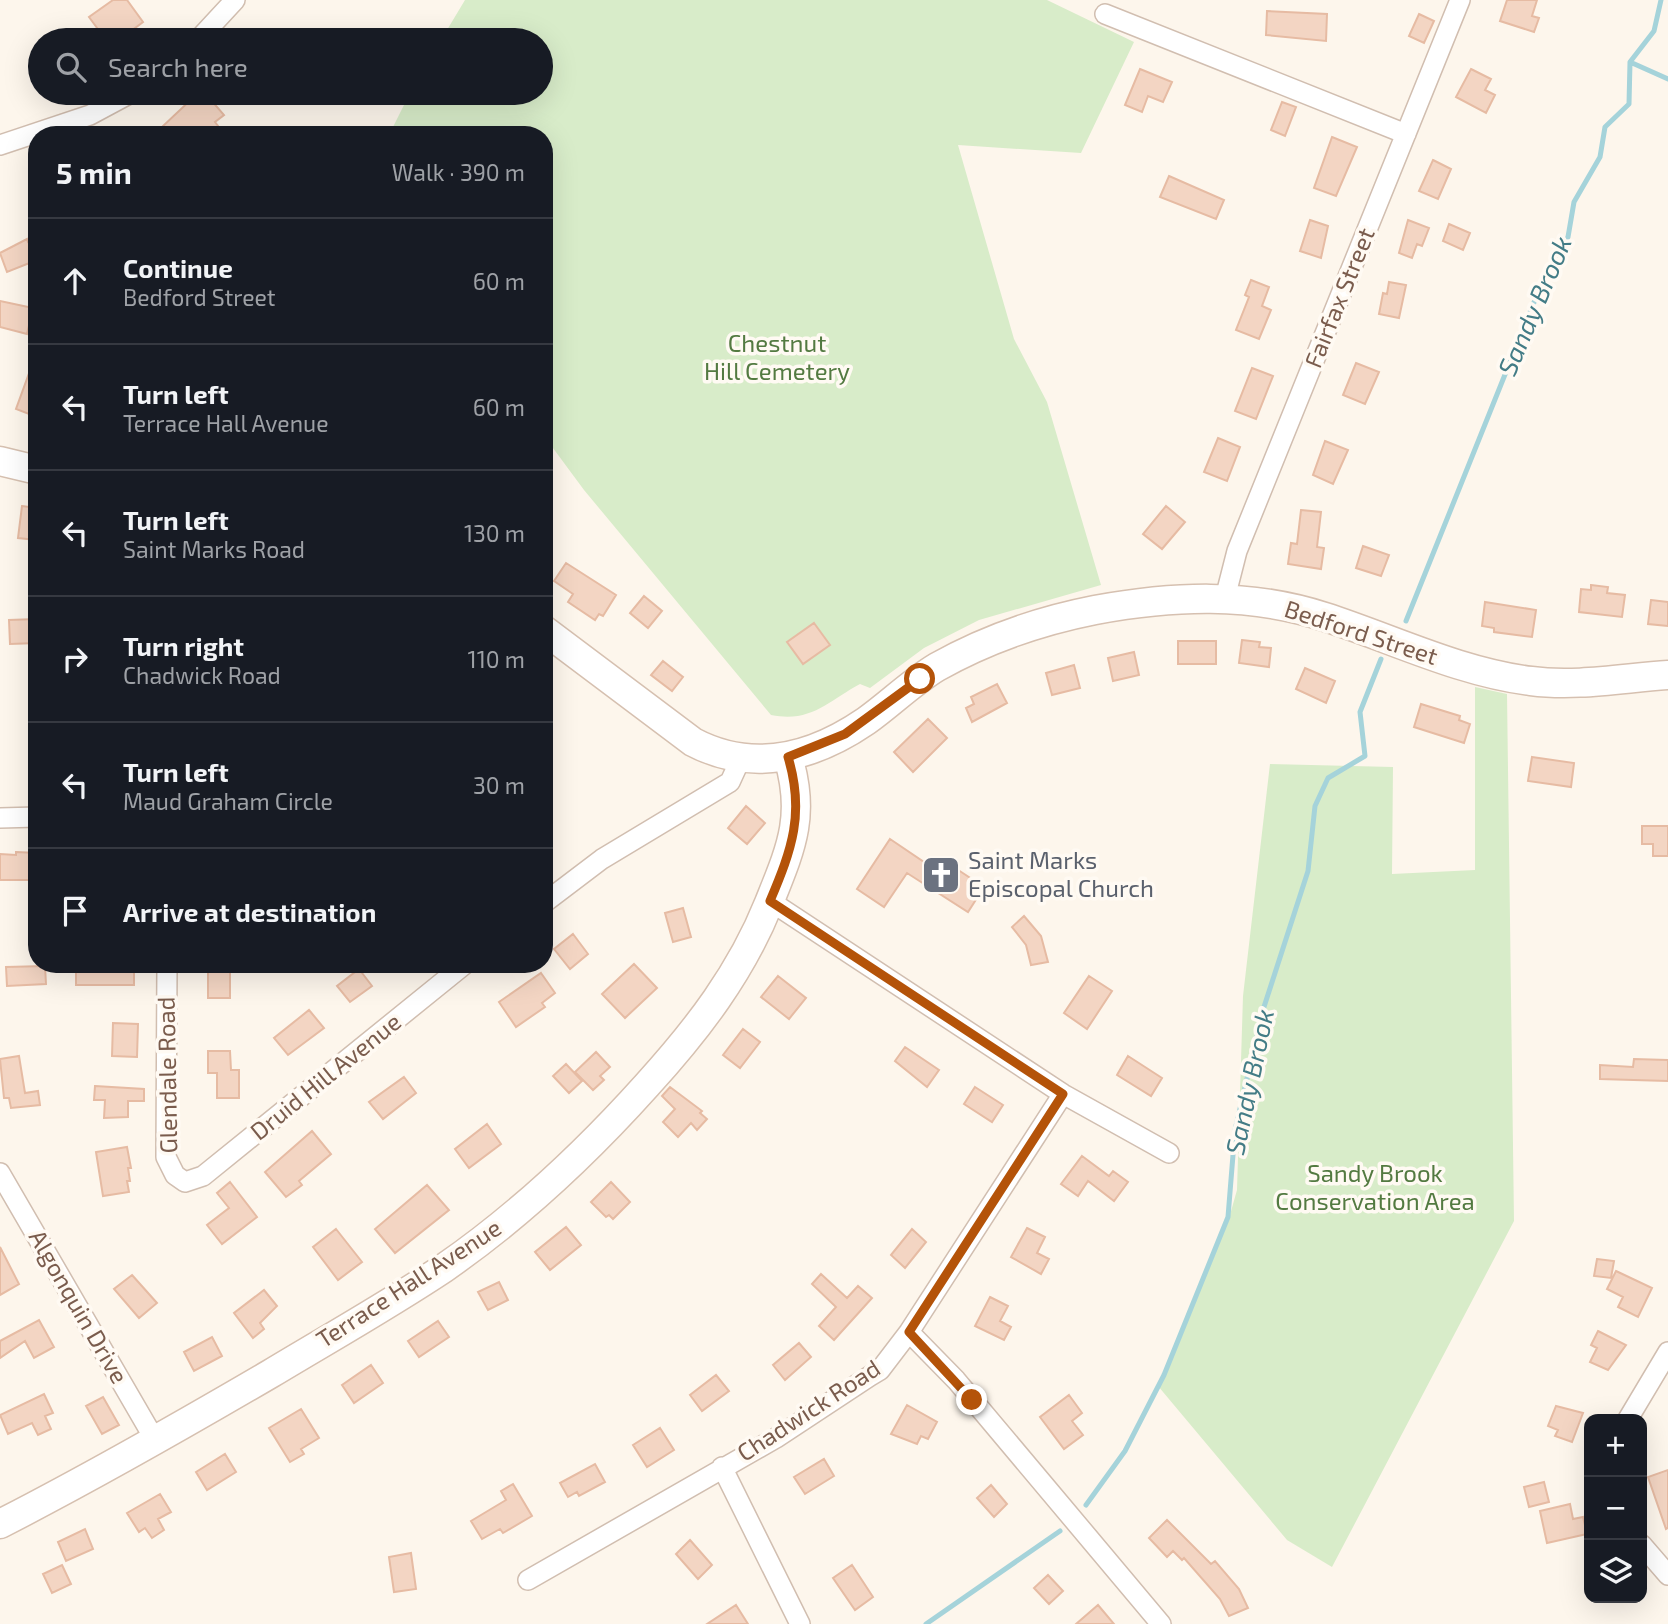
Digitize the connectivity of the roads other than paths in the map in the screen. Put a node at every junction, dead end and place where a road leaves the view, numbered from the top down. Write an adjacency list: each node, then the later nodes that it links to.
1 (235, 0): 4 (street)
2 (1460, 0): 7 (street, Fairfax Street)
3 (1105, 14): 7 (street)
4 (209, 28)
5 (109, 105): 6 (street)
6 (57, 126)
7 (1406, 134): 12 (street, Fairfax Street)
8 (28, 136): 9 (street)
9 (0, 145)
10 (0, 461): 11 (main road)
11 (28, 468)
12 (1225, 598): 14 (main road, Bedford Street); 15 (main road, Bedford Street)
13 (553, 637): 16 (main road, Bedford Street)
14 (1668, 674)
15 (788, 757): 16 (main road, Bedford Street); 20 (main road, Terrace Hall Avenue)
16 (741, 758): 19 (street)
17 (28, 817): 18 (street)
18 (0, 818)
19 (553, 896)
20 (770, 901): 23 (street); 30 (main road, Terrace Hall Avenue)
21 (167, 973): 26 (street, Glendale Road)
22 (454, 973): 26 (street, Druid Hill Avenue)
23 (1063, 1094): 24 (street); 27 (street, Chadwick Road)
24 (1169, 1153)
25 (0, 1173): 30 (street, Algonquin Drive)
26 (182, 1181)
27 (909, 1332): 31 (street, Chadwick Road); 37 (street)
28 (1668, 1352): 29 (street)
29 (1631, 1414)
30 (155, 1440): 32 (main road, Terrace Hall Avenue)
31 (722, 1468): 35 (street, Chadwick Road); 36 (street)
32 (0, 1524)
33 (1647, 1551): 34 (street)
34 (1668, 1575)
35 (528, 1580)
36 (800, 1624)
37 (1161, 1624)

